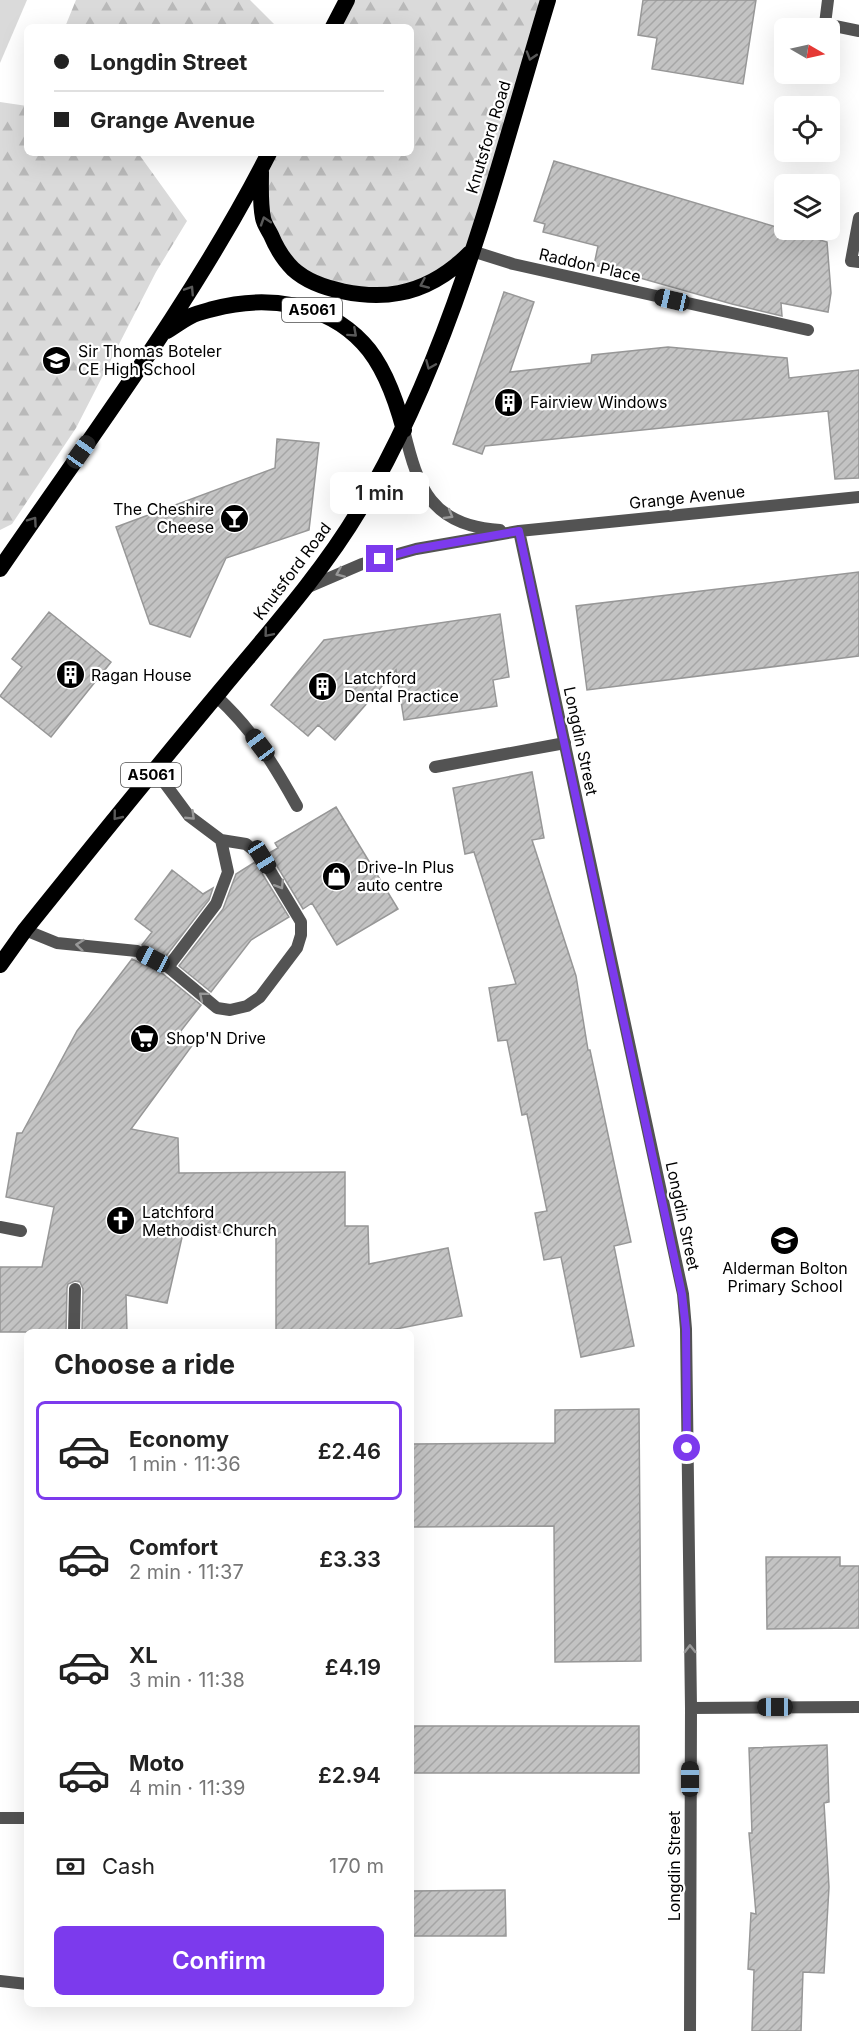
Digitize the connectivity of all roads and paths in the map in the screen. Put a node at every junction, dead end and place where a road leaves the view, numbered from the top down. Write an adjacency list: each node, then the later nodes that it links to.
1 (347, 0): 4 (highway)
2 (548, 0): 8 (highway, Knutsford Road / A5061, one-way to 8)
3 (828, 0): 5 (street)
4 (335, 24)
5 (859, 31)
6 (265, 160): 8 (highway, one-way to 6); 11 (highway, A5061, one-way to 6)
7 (859, 218): 9 (street)
8 (472, 251): 10 (street, Raddon Place); 12 (highway, Knutsford Road / A5061, one-way to 12)
9 (859, 262)
10 (808, 330)
11 (162, 334): 12 (highway, A5061, one-way to 12); 15 (highway, A5061, one-way to 11)
12 (404, 429): 14 (street, Grange Avenue, one-way to 14); 16 (highway, Knutsford Road / A5061)
13 (859, 497): 14 (street, Grange Avenue)
14 (519, 531): 16 (street, Grange Avenue, one-way to 16); 18 (street, Longdin Street)
15 (0, 569)
16 (305, 588): 17 (highway, Knutsford Road / A5061, one-way to 17)
17 (216, 696): 20 (highway, Knutsford Road / A5061); 21 (street)
18 (565, 743): 19 (street); 31 (street, Longdin Street, one-way to 18)
19 (435, 767)
20 (155, 770): 22 (street, one-way to 22); 23 (highway, Knutsford Road / A5061, one-way to 23)
21 (297, 806)
22 (221, 840): 25 (street); 25 (street, one-way to 25)
23 (25, 930): 24 (highway, Knutsford Road / A5061); 25 (street, one-way to 23)
24 (0, 965)
25 (168, 967)
26 (0, 1227): 27 (street)
27 (21, 1231)
28 (75, 1289): 29 (street)
29 (74, 1329)
30 (859, 1707): 31 (street)
31 (691, 1708): 36 (street, Longdin Street)
32 (0, 1818): 33 (street)
33 (24, 1818)
34 (0, 1981): 35 (street)
35 (24, 1984)
36 (690, 2031)

